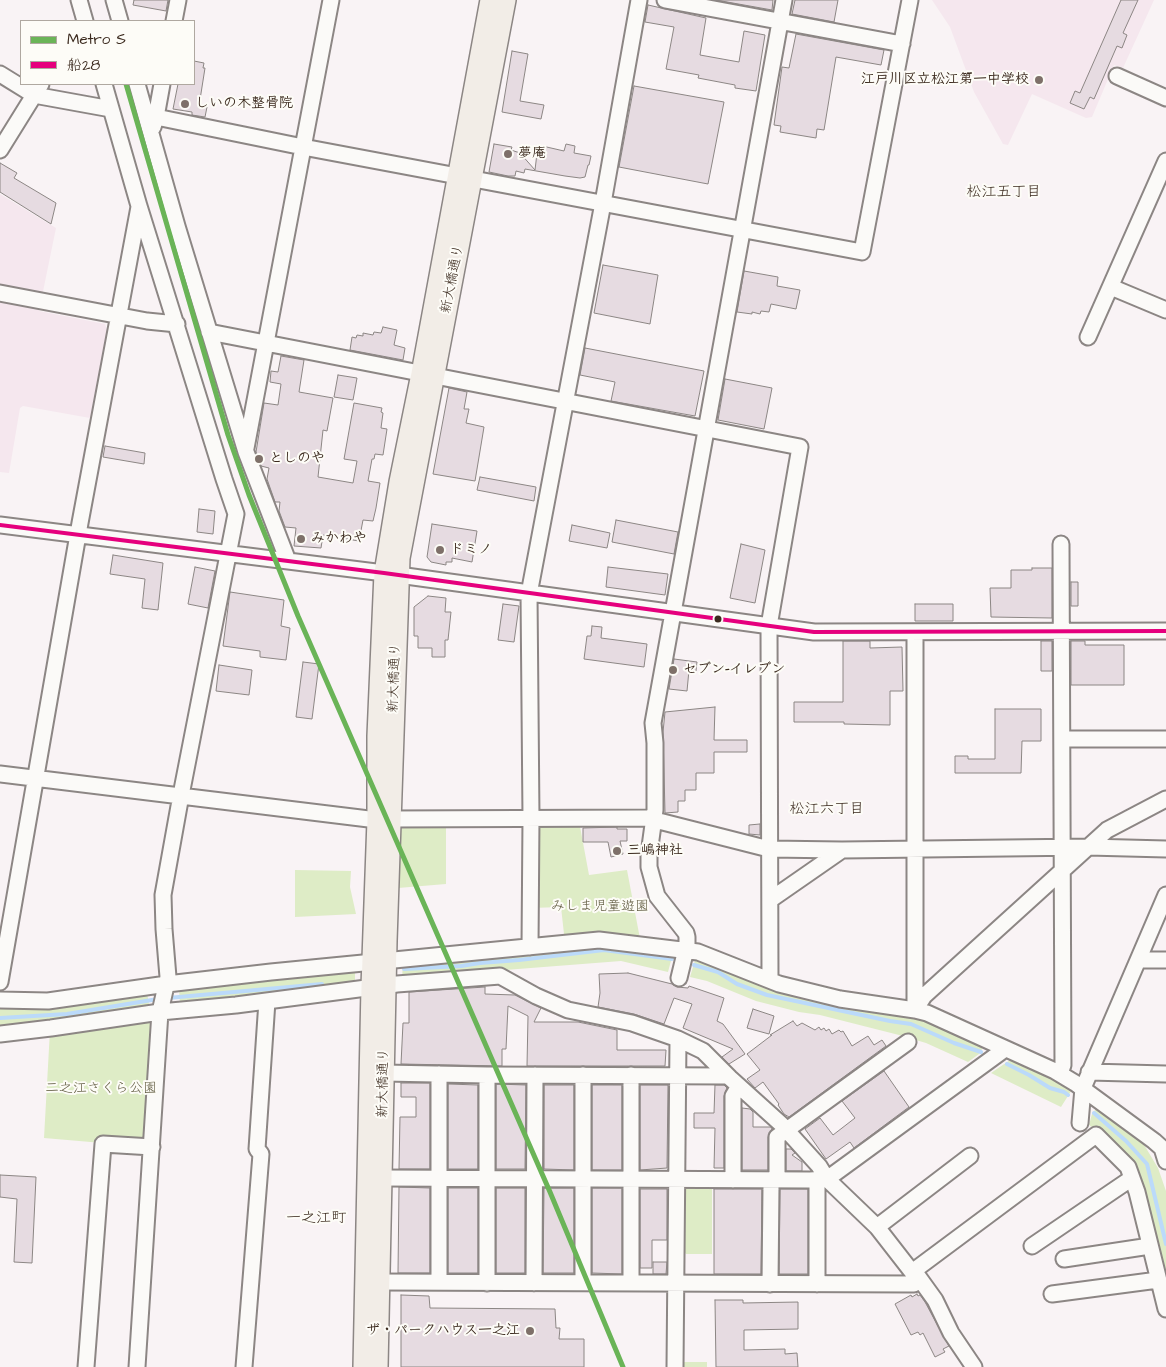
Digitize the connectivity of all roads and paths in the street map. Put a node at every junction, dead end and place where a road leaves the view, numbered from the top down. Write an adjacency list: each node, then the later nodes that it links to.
1 (79, 0): 11 (street)
2 (114, 0): 12 (street)
3 (178, 0): 13 (street)
4 (331, 0): 27 (street)
5 (490, 0): 30 (main road, 新大橋通り)
6 (506, 0): 30 (main road, 新大橋通り)
7 (638, 0): 31 (street)
8 (665, 0): 14 (street)
9 (784, 0): 14 (street)
10 (910, 0): 15 (street)
11 (82, 19)
12 (120, 20)
13 (174, 20)
14 (780, 22): 15 (street); 33 (street)
15 (902, 44): 33 (street)
16 (0, 74): 18 (street)
17 (1117, 76): 23 (street)
18 (20, 82)
19 (104, 85): 24 (street)
20 (137, 85): 26 (street)
21 (162, 85): 25 (street)
22 (38, 89): 24 (street); 28 (street)
23 (1166, 98)
24 (111, 109): 32 (street)
25 (156, 117): 26 (street); 27 (street)
26 (150, 133): 39 (street)
27 (303, 147): 30 (street); 41 (street)
28 (0, 150)
29 (1166, 161): 34 (street)
30 (464, 177): 31 (street); 42 (main road, 新大橋通り)
31 (603, 203): 33 (street); 43 (street)
32 (139, 206): 37 (street); 38 (street)
33 (742, 229): 44 (street)
34 (1111, 286): 36 (street); 40 (street)
35 (0, 293): 37 (street)
36 (1166, 310)
37 (118, 316): 38 (street); 47 (street)
38 (176, 324): 49 (street)
39 (209, 332): 41 (street); 45 (street)
40 (1088, 336)
41 (266, 344): 42 (street); 45 (street)
42 (427, 375): 43 (street); 51 (main road, 新大橋通り)
43 (566, 402): 44 (street); 52 (street)
44 (706, 429): 53 (street); 54 (street)
45 (246, 452): 50 (street)
46 (0, 525): 47 (street)
47 (78, 535): 49 (street); 61 (street)
48 (1061, 544): 56 (street)
49 (229, 553): 50 (street); 62 (street)
50 (288, 561): 51 (street)
51 (391, 574): 52 (street); 65 (main road, 新大橋通り)
52 (529, 594): 53 (street); 64 (street)
53 (672, 612): 54 (street); 66 (street)
54 (769, 626): 57 (street); 69 (street)
55 (1166, 630): 56 (street)
56 (1062, 631): 57 (street); 58 (street)
57 (915, 633): 70 (street)
58 (1062, 739): 59 (street); 68 (street)
59 (1166, 739)
60 (0, 774): 61 (street)
61 (34, 778): 62 (street); 85 (street)
62 (181, 795): 65 (street); 86 (street)
63 (1166, 799): 67 (street)
64 (531, 818): 65 (street); 66 (street); 76 (street)
65 (384, 819): 80 (main road, 新大橋通り)
66 (654, 820): 69 (street); 77 (street)
67 (1088, 847): 68 (street); 71 (street); 73 (street)
68 (1062, 848): 70 (street); 73 (street)
69 (769, 849): 72 (street); 75 (street)
70 (916, 849): 72 (street); 90 (street)
71 (1166, 849)
72 (842, 850): 75 (street)
73 (1062, 872): 90 (street); 99 (street)
74 (1166, 895): 78 (street)
75 (770, 900): 84 (street)
76 (530, 947): 77 (street); 80 (street)
77 (686, 950): 83 (street); 84 (street)
78 (1138, 960): 79 (street); 96 (street)
79 (1166, 960)
80 (379, 961): 86 (street); 87 (main road, 新大橋通り)
81 (515, 974): 82 (street)
82 (500, 976): 87 (street); 93 (street)
83 (679, 978)
84 (770, 980): 90 (street)
85 (0, 982)
86 (167, 984): 88 (street); 91 (street)
87 (378, 986): 89 (street); 97 (main road, 新大橋通り); 144 (main road, 新大橋通り)
88 (0, 1000)
89 (267, 1001): 91 (street); 143 (street)
90 (915, 1010): 95 (street)
91 (160, 1012): 92 (street); 110 (street)
92 (0, 1034)
93 (678, 1039): 105 (street); 106 (street)
94 (908, 1042): 109 (street)
95 (1005, 1049): 99 (street); 120 (street)
96 (1089, 1072): 100 (street); 107 (street)
97 (384, 1073): 98 (street); 113 (main road, 新大橋通り)
98 (439, 1074): 101 (street); 114 (street)
99 (1060, 1074): 107 (street)
100 (1166, 1074)
101 (487, 1075): 102 (street); 116 (street)
102 (535, 1075): 103 (street); 117 (street)
103 (583, 1075): 104 (street); 118 (street)
104 (631, 1075): 105 (street); 119 (street)
105 (677, 1076): 106 (street); 121 (street)
106 (733, 1081): 109 (street); 122 (street)
107 (1082, 1088): 108 (street); 112 (street)
108 (1080, 1123)
109 (786, 1130): 120 (street); 123 (street)
110 (152, 1147): 141 (street); 142 (street)
111 (970, 1156): 124 (street)
112 (1166, 1161)
113 (382, 1178): 114 (street); 130 (main road, 新大橋通り)
114 (439, 1178): 116 (street); 131 (street)
115 (1132, 1178): 125 (street); 126 (street); 128 (street)
116 (487, 1179): 117 (street); 132 (street)
117 (535, 1179): 118 (street); 133 (street)
118 (583, 1179): 119 (street); 134 (street)
119 (632, 1179): 121 (street); 135 (street)
120 (822, 1179): 123 (street); 124 (street); 138 (street)
121 (677, 1180): 122 (street); 136 (street)
122 (733, 1180): 123 (street)
123 (774, 1180): 137 (street)
124 (876, 1227): 128 (street)
125 (1032, 1246)
126 (1150, 1246): 127 (street); 129 (street)
127 (1064, 1259)
128 (916, 1276): 138 (street); 147 (street)
129 (1158, 1280): 139 (street); 140 (street)
130 (380, 1282): 131 (street); 145 (main road, 新大橋通り)
131 (439, 1282): 132 (street)
132 (487, 1283): 133 (street)
133 (534, 1283): 134 (street)
134 (583, 1283): 135 (street)
135 (631, 1283): 136 (street)
136 (676, 1283): 137 (street); 146 (street)
137 (770, 1284): 138 (street)
138 (818, 1284)
139 (1052, 1294)
140 (1166, 1309)
141 (86, 1367)
142 (137, 1367)
143 (244, 1367)
144 (363, 1367)
145 (378, 1367)
146 (675, 1367)
147 (974, 1367)

